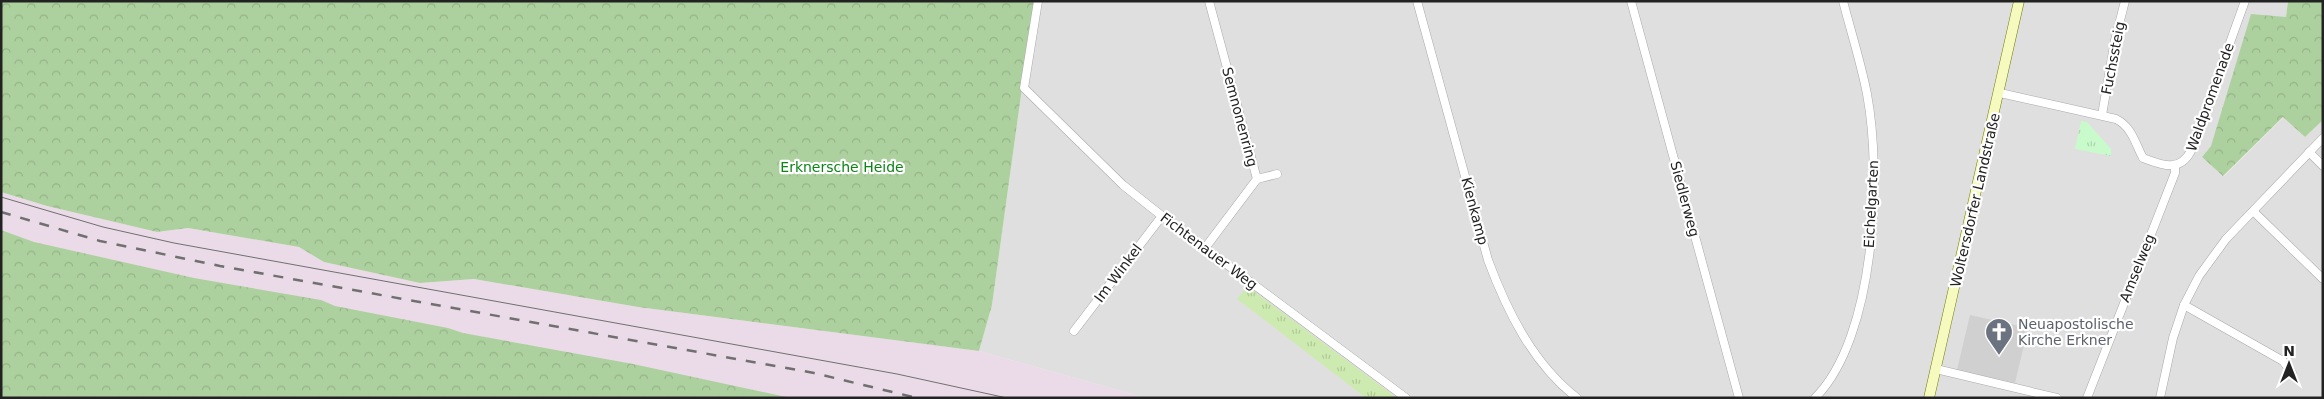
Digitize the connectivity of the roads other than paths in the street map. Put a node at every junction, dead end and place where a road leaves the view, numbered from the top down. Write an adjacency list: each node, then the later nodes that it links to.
1 (1038, 1): 18 (street, Fichtenauer Weg)
2 (1209, 1): 16 (street, Semnonenring)
3 (1417, 1): 26 (street, Kienkamp)
4 (1631, 1): 27 (street, Siedlerweg)
5 (1843, 1): 28 (street, Eichelgarten)
6 (2019, 1): 9 (main road, Woltersdorfer Landstraße)
7 (2126, 1): 10 (street, Fuchssteig)
8 (2244, 1): 13 (street, Waldpromenade)
9 (2000, 93): 10 (street, Waldpromenade); 23 (main road, Woltersdorfer Landstraße)
10 (2102, 115): 13 (street, Waldpromenade)
11 (2323, 138): 12 (street)
12 (2309, 152): 14 (street); 17 (street)
13 (2175, 166): 31 (street, Amselweg)
14 (2323, 166)
15 (1277, 174): 16 (street)
16 (1257, 179): 19 (street, Semnonenring)
17 (2254, 212): 20 (street); 21 (street)
18 (1162, 216): 19 (street, Fichtenauer Weg); 22 (street, Im Winkel)
19 (1205, 248): 25 (street, Fichtenauer Weg)
20 (2323, 279)
21 (2184, 304): 24 (street); 32 (street)
22 (1074, 331)
23 (1936, 369): 29 (main road, Woltersdorfer Landstraße); 30 (street)
24 (2292, 373)
25 (1406, 398)
26 (1577, 398)
27 (1739, 398)
28 (1815, 398)
29 (1929, 398)
30 (2057, 398)
31 (2087, 398)
32 (2160, 398)

